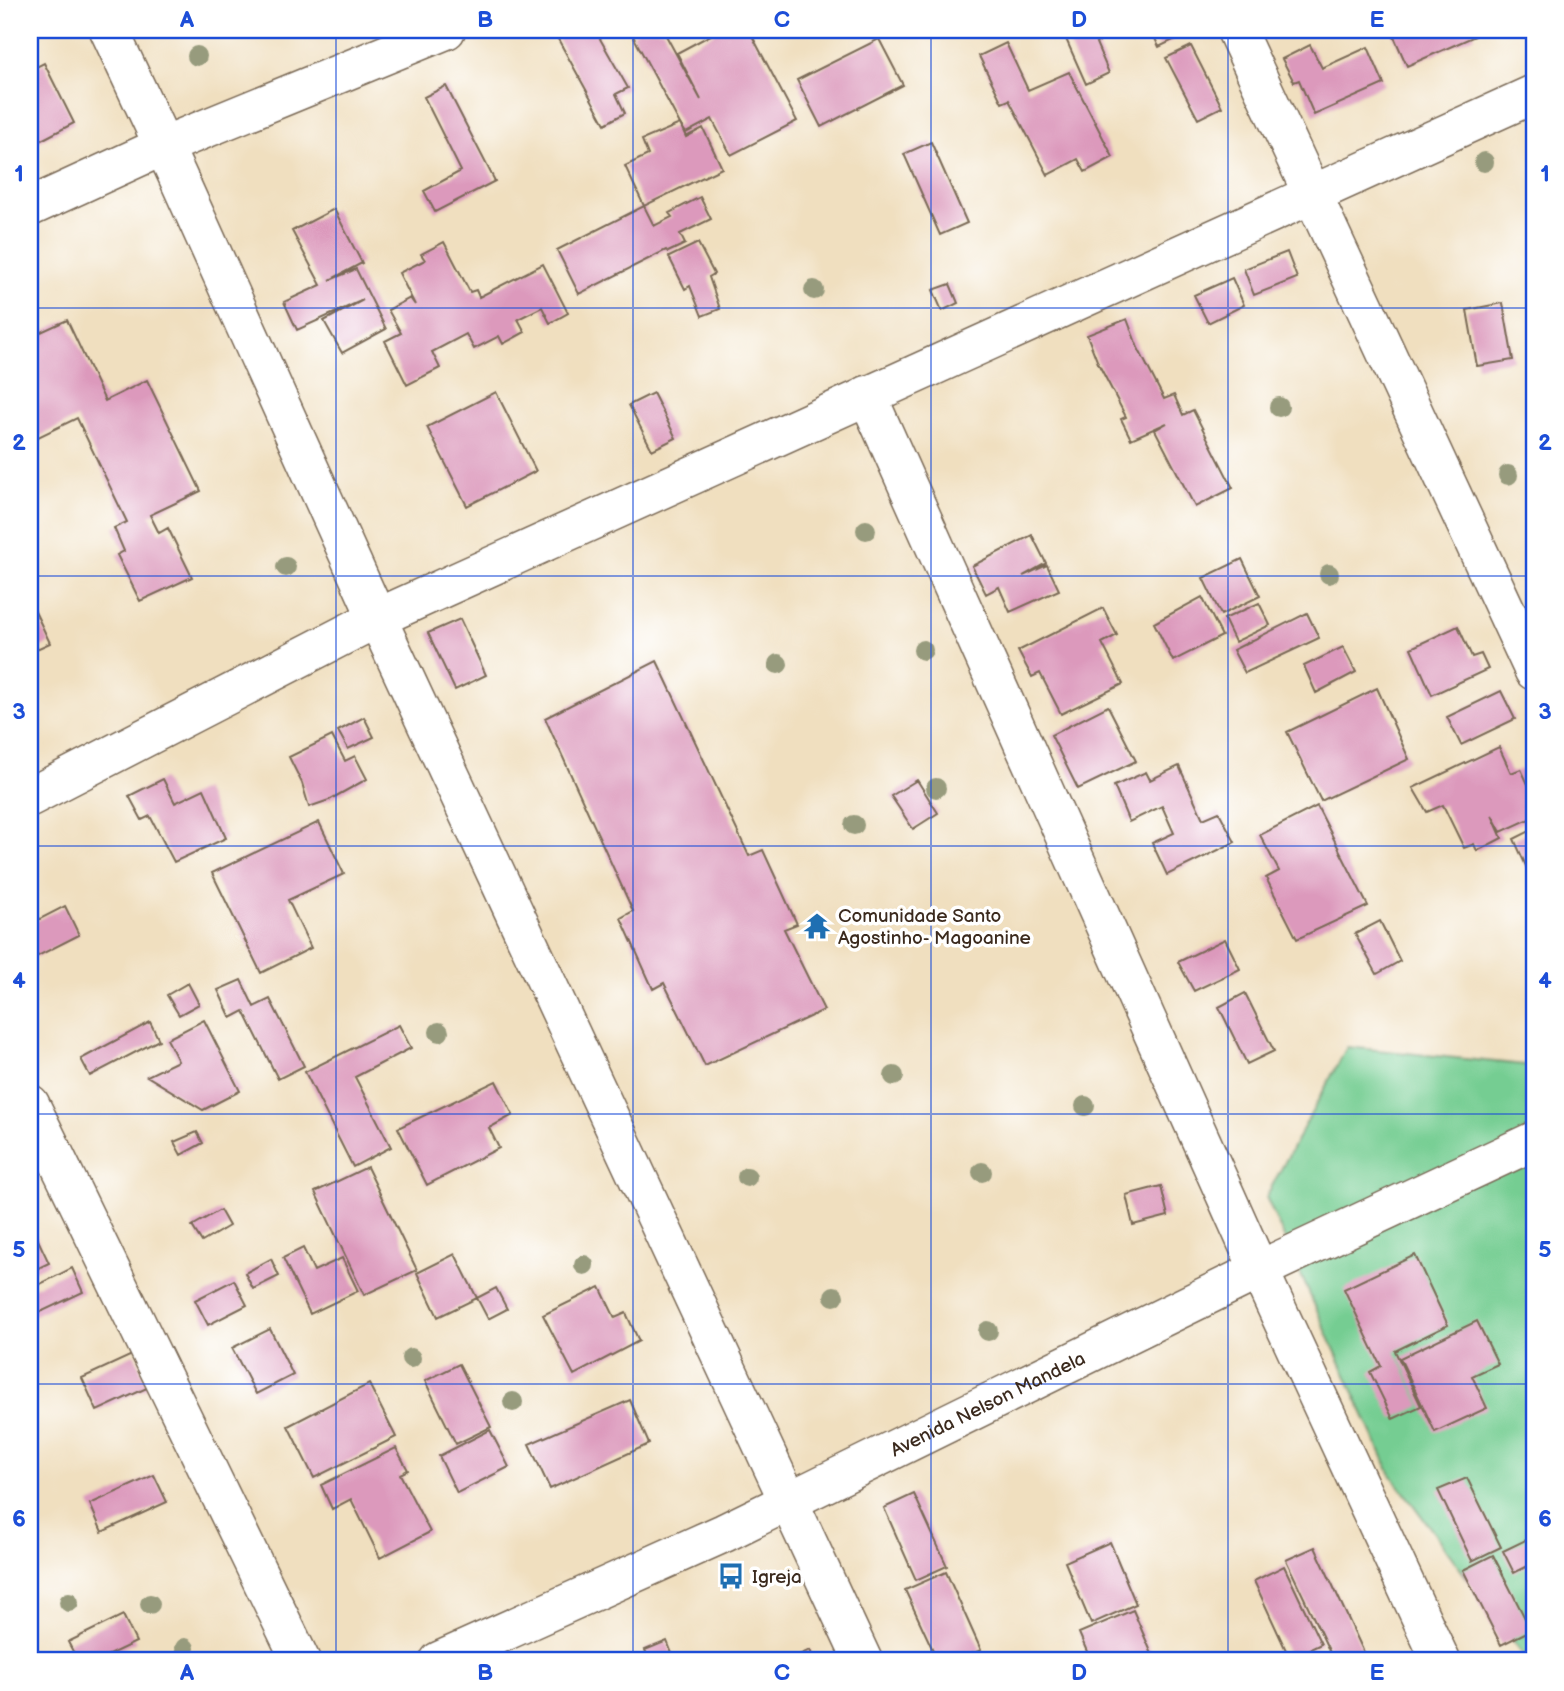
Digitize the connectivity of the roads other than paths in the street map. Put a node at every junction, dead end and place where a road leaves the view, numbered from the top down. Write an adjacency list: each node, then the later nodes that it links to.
1 (109, 30): 5 (street)
2 (446, 30): 5 (street)
3 (1236, 30): 6 (street)
4 (1534, 94): 6 (street)
5 (163, 146): 7 (street); 9 (street)
6 (1312, 194): 8 (street); 10 (street)
7 (30, 206)
8 (867, 395): 9 (street); 14 (street)
9 (377, 618): 11 (street); 15 (street)
10 (1534, 671)
11 (30, 797)
12 (30, 1104): 16 (street)
13 (1534, 1141): 14 (street, Avenida Nelson Mandela)
14 (1259, 1269): 15 (street, Avenida Nelson Mandela); 19 (street)
15 (788, 1500): 17 (street, Avenida Nelson Mandela); 18 (street)
16 (301, 1661)
17 (439, 1661)
18 (863, 1661)
19 (1441, 1661)

